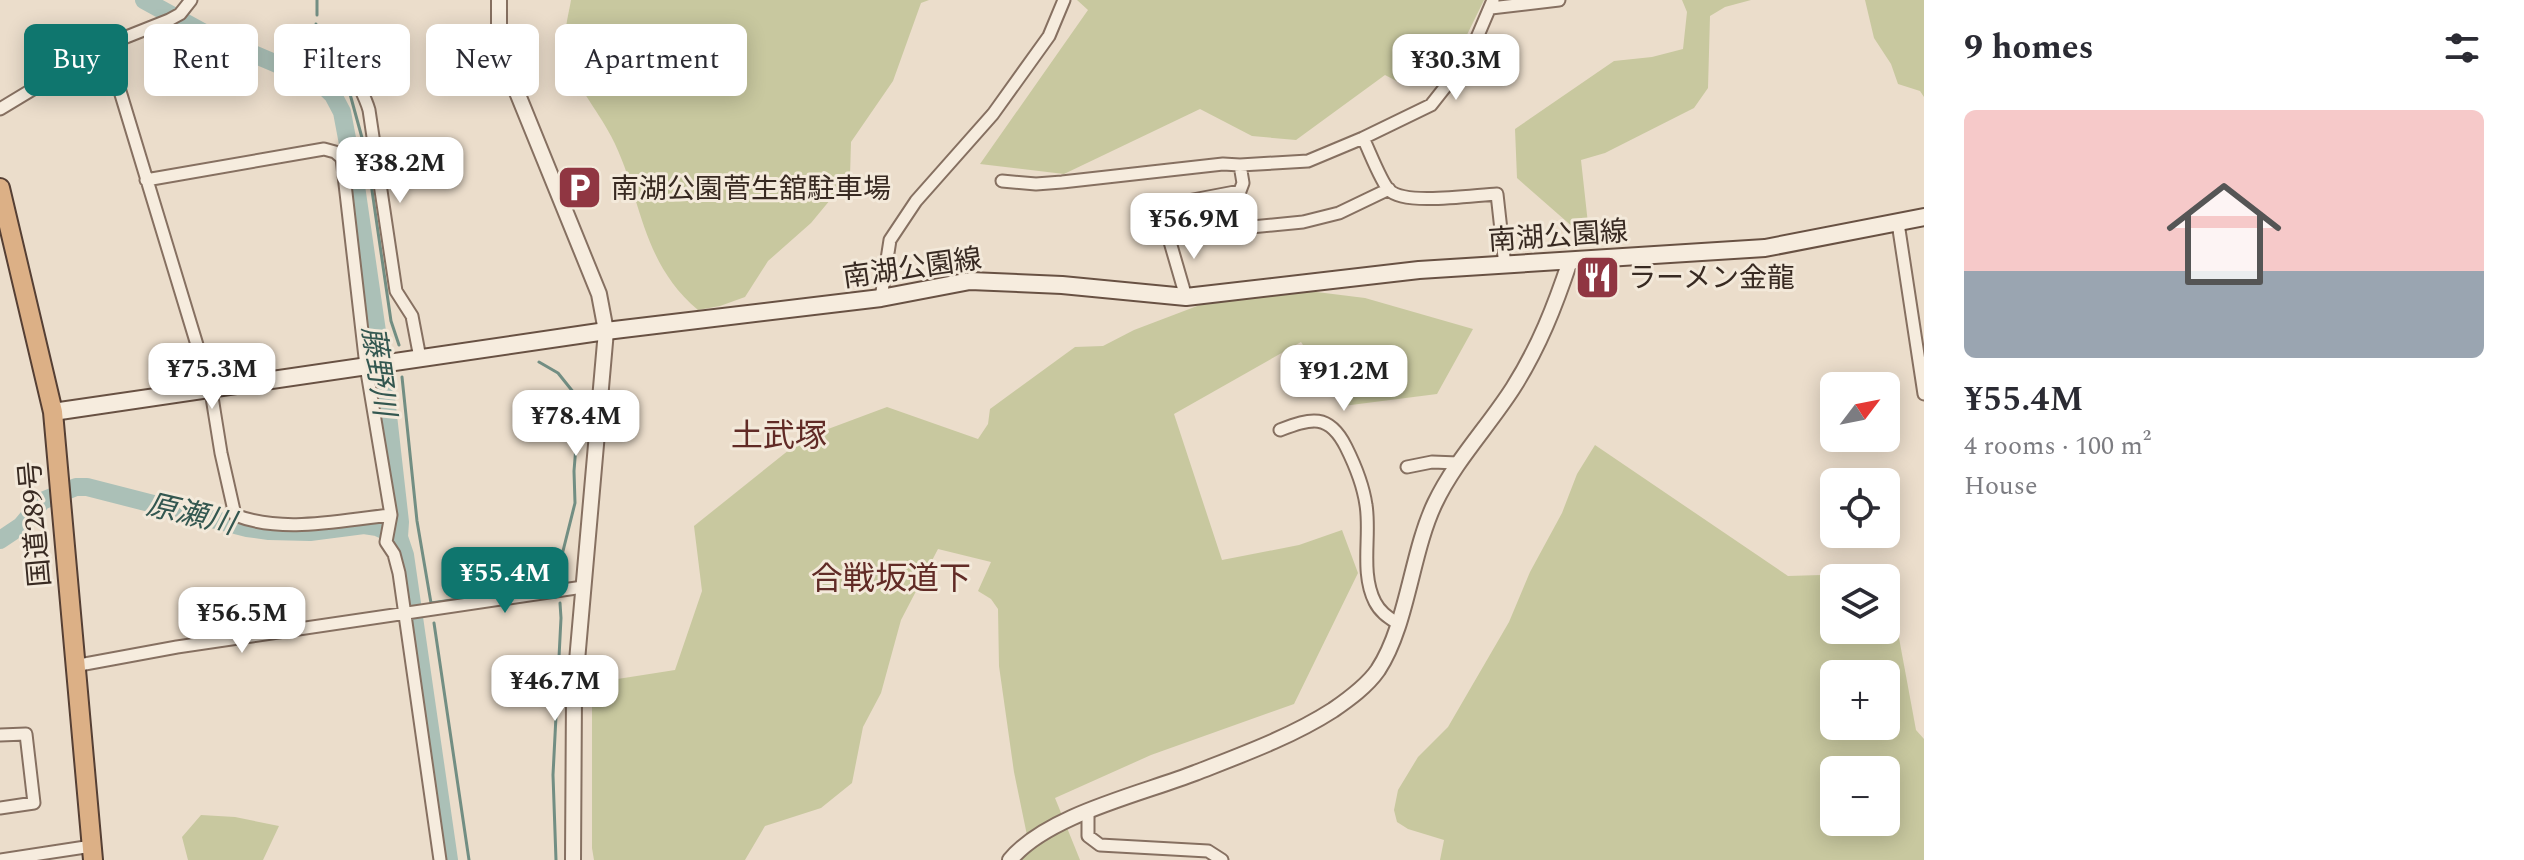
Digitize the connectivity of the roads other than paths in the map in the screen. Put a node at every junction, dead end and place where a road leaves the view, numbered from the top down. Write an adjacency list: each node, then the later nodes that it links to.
1 (191, 0): 6 (street)
2 (499, 0): 24 (street)
3 (1064, 0): 23 (street)
4 (1559, 0): 5 (street)
5 (1492, 4): 11 (street)
6 (128, 36)
7 (24, 95): 10 (street)
8 (121, 96): 13 (street)
9 (364, 96): 25 (street)
10 (0, 109)
11 (1363, 138): 12 (street); 16 (street)
12 (1240, 165): 14 (street); 19 (street)
13 (146, 180): 26 (street); 27 (street)
14 (1002, 181)
15 (0, 188): 29 (highway, 国道289号)
16 (1389, 189): 19 (street); 21 (street)
17 (1924, 217): 18 (main road, 南湖公園線)
18 (1898, 223): 20 (main road, 南湖公園線); 28 (street)
19 (1168, 235): 22 (street)
20 (1570, 261): 21 (main road, 南湖公園線); 31 (street)
21 (1505, 266): 22 (main road, 南湖公園線)
22 (1186, 297): 23 (main road, 南湖公園線)
23 (881, 298): 24 (main road, 南湖公園線)
24 (606, 331): 25 (main road, 南湖公園線); 34 (street)
25 (420, 358): 26 (main road, 南湖公園線)
26 (366, 366): 27 (main road, 南湖公園線); 33 (street)
27 (211, 391): 29 (main road, 南湖公園線); 33 (street)
28 (1924, 394)
29 (53, 412): 37 (highway, 国道289号)
30 (1280, 430): 36 (street)
31 (1458, 463): 32 (street); 36 (street)
32 (1407, 467)
33 (389, 527): 35 (street)
34 (583, 587): 35 (street); 44 (street)
35 (405, 612): 37 (street); 43 (street)
36 (1397, 623): 40 (street)
37 (74, 666): 41 (highway, 国道289号)
38 (0, 735): 39 (street)
39 (0, 808)
40 (1088, 810): 45 (street); 46 (street)
41 (92, 853): 42 (street)
42 (0, 860)
43 (440, 860)
44 (573, 860)
45 (1010, 860)
46 (1222, 860)

